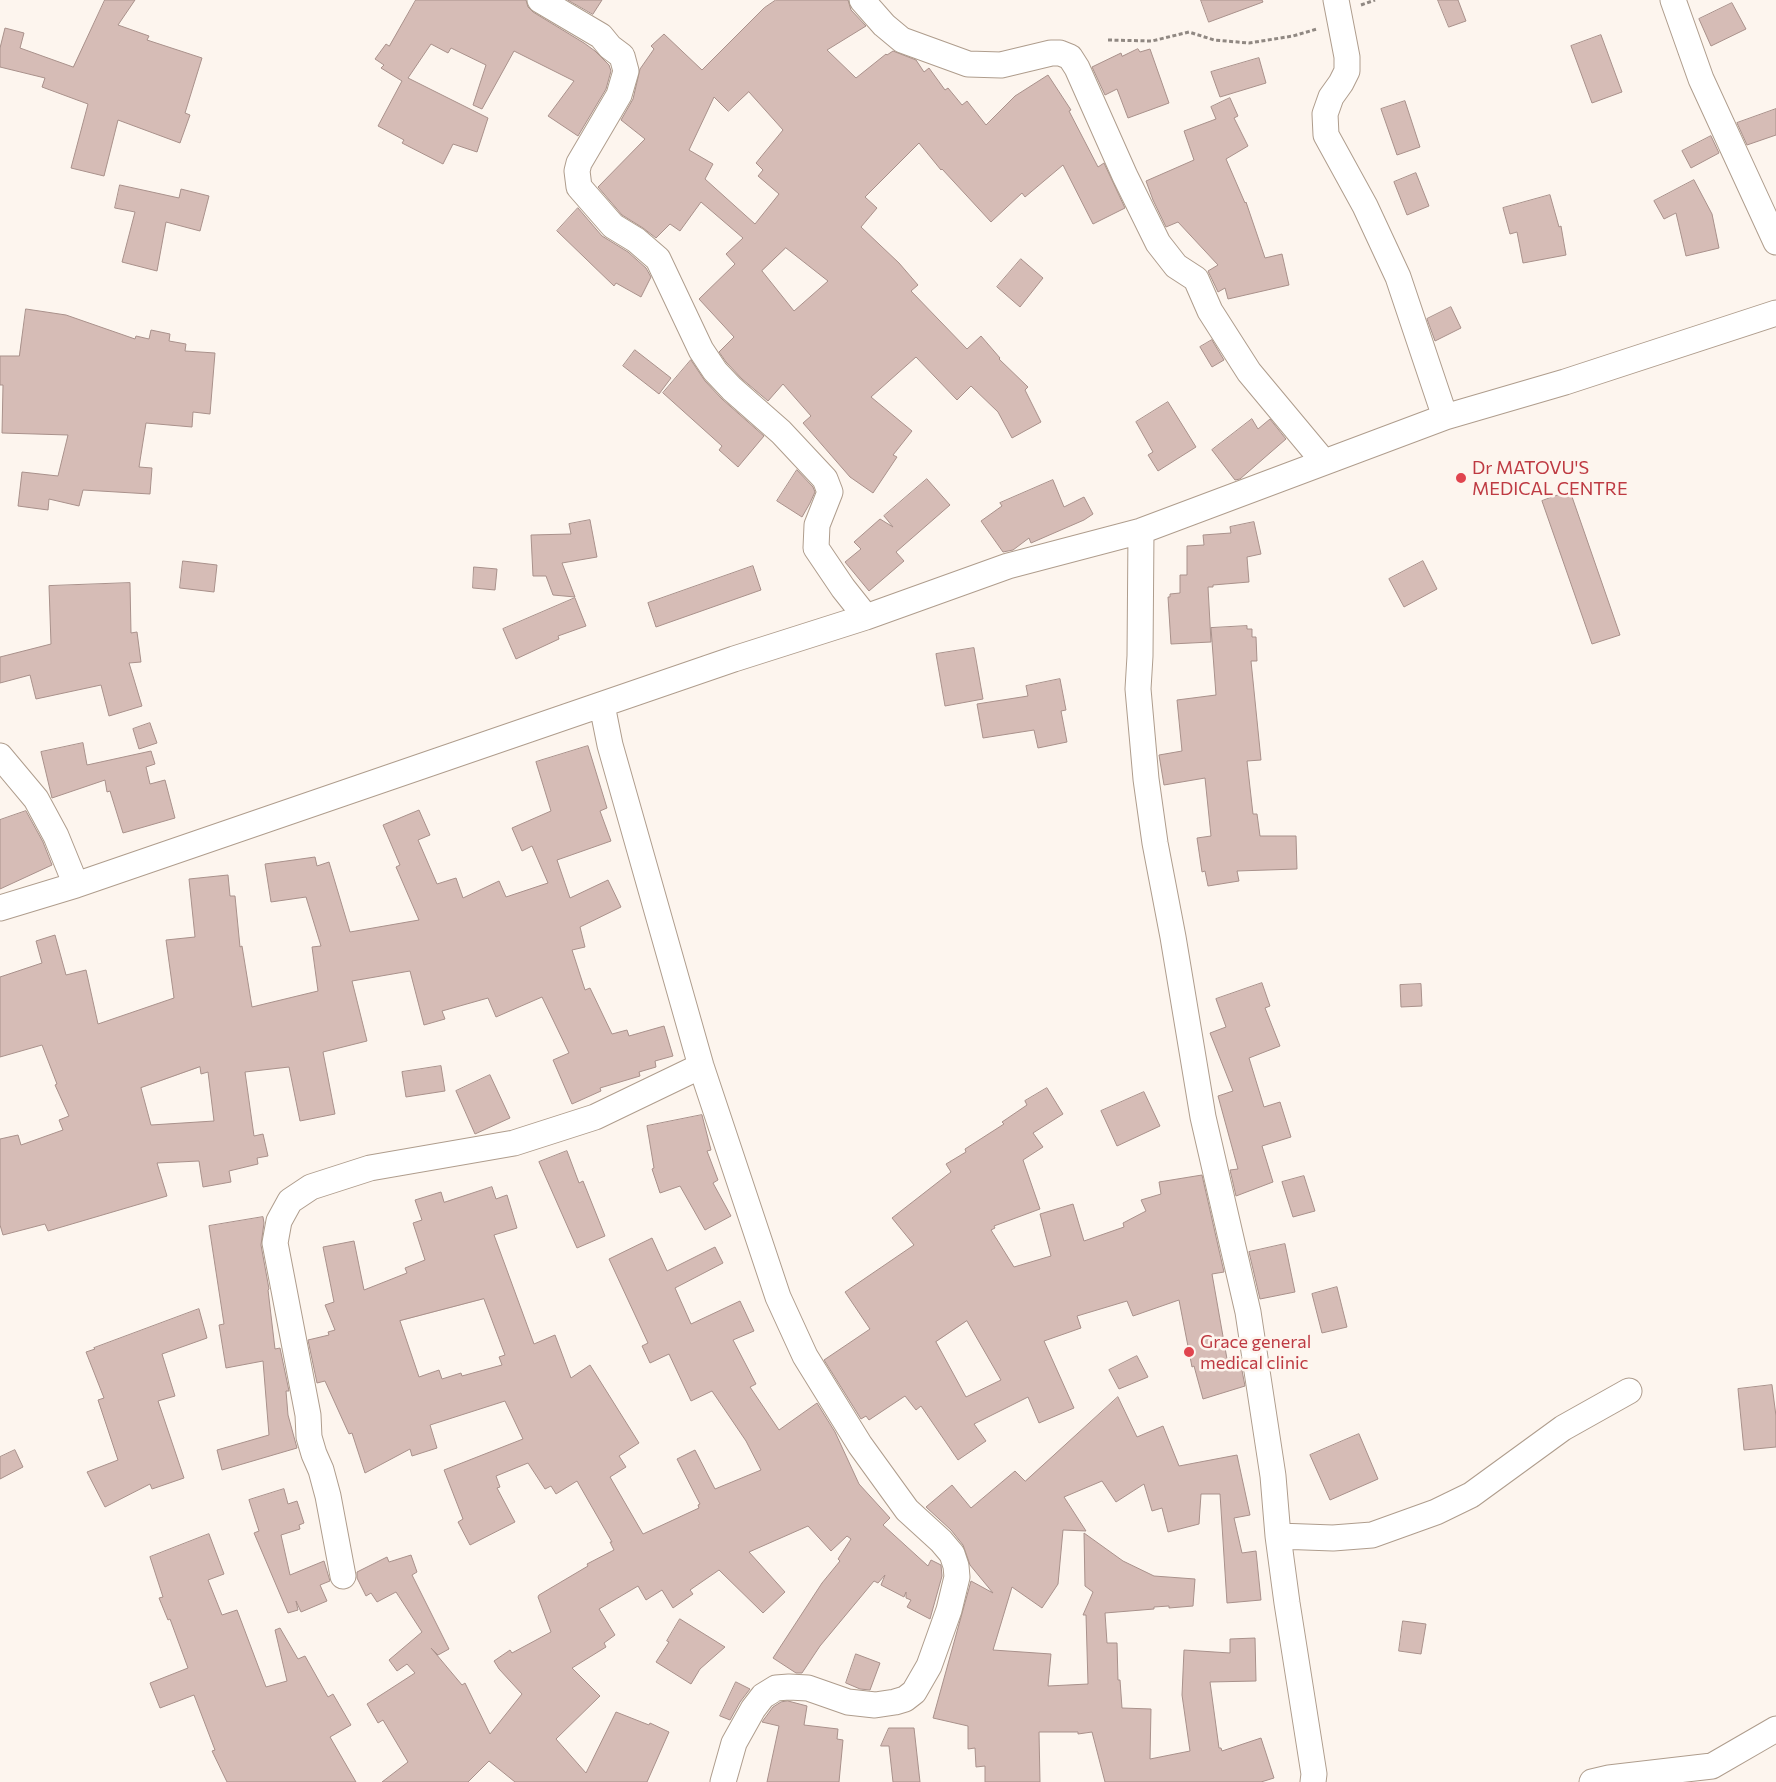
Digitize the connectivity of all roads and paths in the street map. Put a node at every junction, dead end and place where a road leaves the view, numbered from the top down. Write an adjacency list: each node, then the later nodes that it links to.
1 (540, 0): 11 (street)
2 (862, 0): 9 (street)
3 (1673, 0): 6 (street)
4 (1338, 7): 5 (path); 8 (street)
5 (1108, 40)
6 (1776, 242)
7 (1776, 314): 8 (street)
8 (1445, 417): 9 (street)
9 (1324, 462): 10 (street)
10 (1141, 531): 11 (street); 18 (street)
11 (866, 617): 12 (street)
12 (602, 705): 14 (street); 16 (street)
13 (0, 756): 14 (street)
14 (76, 885): 15 (street)
15 (0, 908)
16 (701, 1066): 19 (street); 21 (street)
17 (1629, 1391): 18 (street)
18 (1278, 1536): 22 (street)
19 (343, 1576)
20 (1776, 1729): 23 (street)
21 (724, 1782)
22 (1313, 1782)
23 (1592, 1782)

